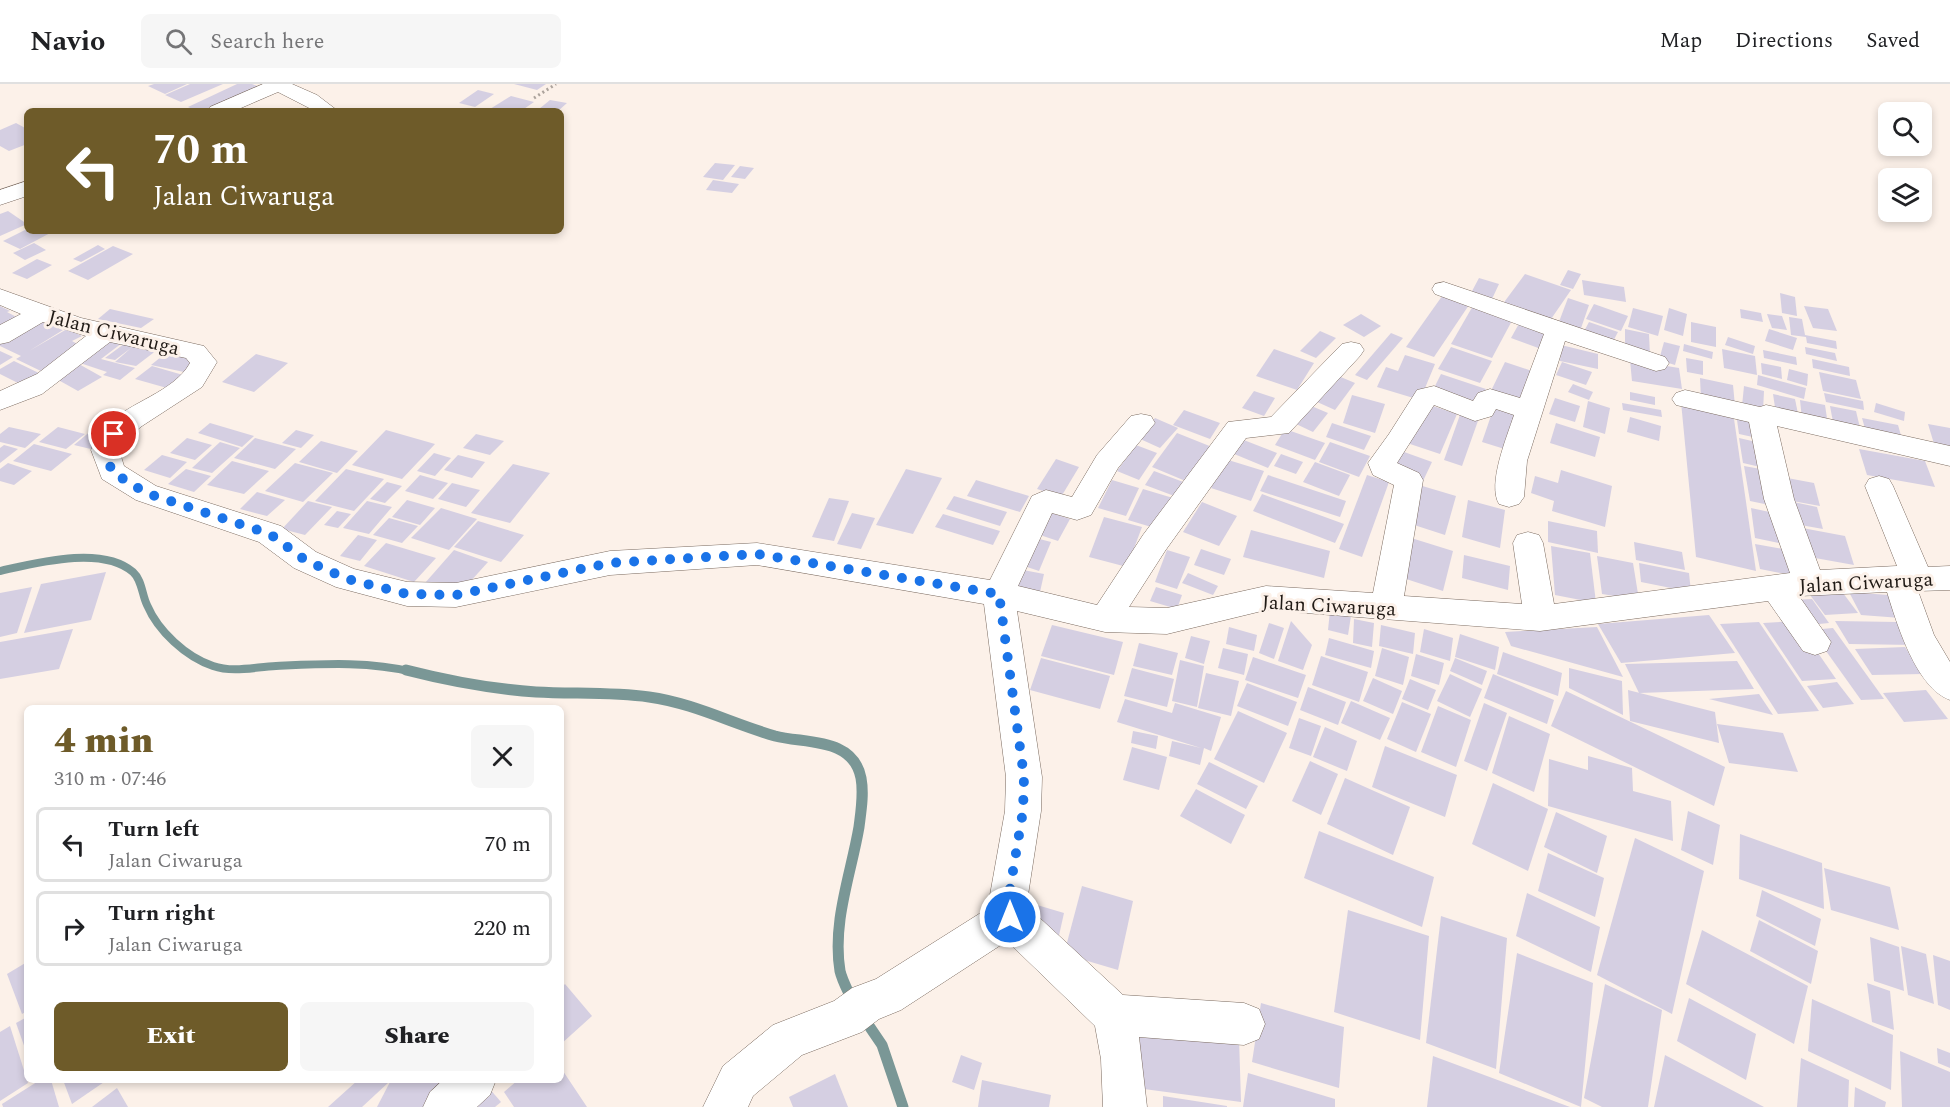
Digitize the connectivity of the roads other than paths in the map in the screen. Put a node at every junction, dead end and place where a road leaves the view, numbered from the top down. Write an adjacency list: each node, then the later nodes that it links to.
1 (279, 84): 2 (street); 3 (street)
2 (224, 108)
3 (324, 108)
4 (24, 189): 5 (street)
5 (0, 198)
6 (1444, 289): 9 (street)
7 (0, 296): 8 (street, Jalan Ciwaruga)
8 (39, 314): 10 (street, Jalan Ciwaruga); 11 (street)
9 (1558, 330): 13 (street); 16 (street)
10 (105, 334): 15 (street); 27 (street, Jalan Ciwaruga)
11 (0, 336)
12 (1351, 350): 30 (street)
13 (1656, 363)
14 (1685, 399): 17 (street)
15 (0, 401)
16 (1530, 411): 21 (street); 28 (street)
17 (1761, 416): 19 (street); 25 (street)
18 (1141, 423): 27 (street)
19 (1950, 456)
20 (1879, 486): 23 (street)
21 (1509, 497)
22 (1528, 543): 29 (street)
23 (1908, 578): 24 (street, Jalan Ciwaruga); 25 (street, Jalan Ciwaruga); 32 (street)
24 (1950, 578)
25 (1809, 582): 26 (street, Jalan Ciwaruga)
26 (1776, 588): 29 (street, Jalan Ciwaruga); 31 (street)
27 (999, 594): 30 (street, Jalan Ciwaruga); 33 (street)
28 (1386, 607): 29 (street, Jalan Ciwaruga); 30 (street, Jalan Ciwaruga)
29 (1540, 618)
30 (1105, 619)
31 (1815, 642)
32 (1950, 686)
33 (1010, 917): 34 (street); 38 (street)
34 (1114, 1016): 35 (street); 39 (street)
35 (1244, 1024)
36 (472, 1083): 37 (street)
37 (445, 1107)
38 (725, 1107)
39 (1125, 1107)

